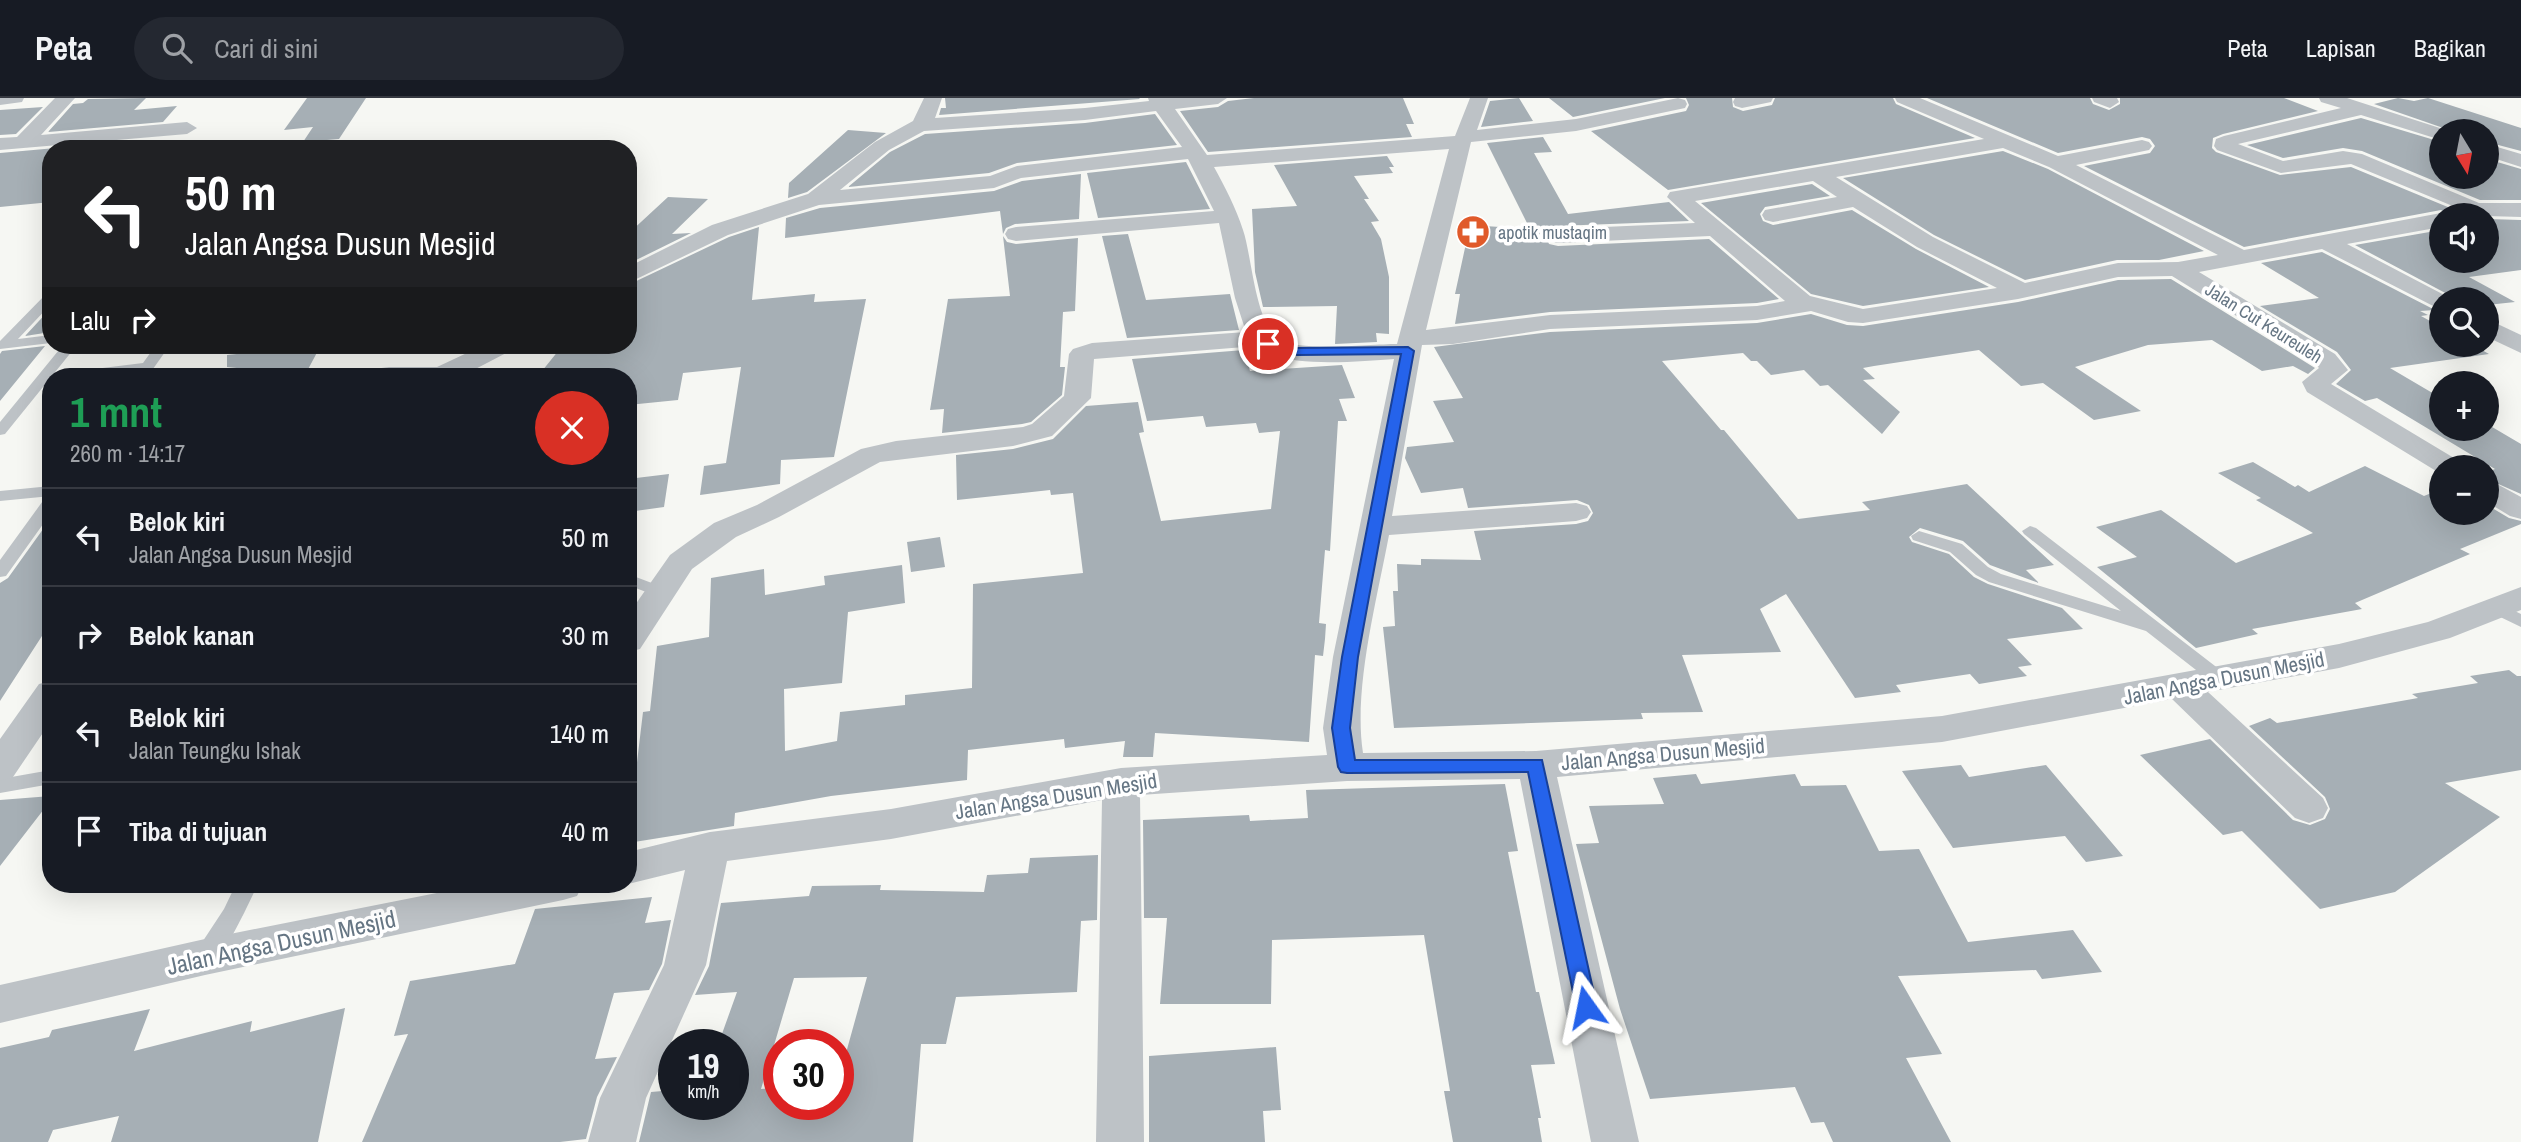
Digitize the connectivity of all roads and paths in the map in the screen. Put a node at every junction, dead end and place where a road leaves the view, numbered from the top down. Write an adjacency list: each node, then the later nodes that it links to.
1 (15, 98): 9 (street)
2 (66, 98): 21 (street)
3 (933, 98): 14 (street)
4 (1218, 98): 10 (street)
5 (1479, 98): 17 (street)
6 (1763, 98): 11 (street)
7 (1904, 98): 20 (street)
8 (2328, 98): 13 (street)
9 (0, 99)
10 (1159, 102): 14 (street); 25 (street)
11 (1742, 102)
12 (1678, 104): 17 (street)
13 (2362, 109): 16 (street); 31 (street)
14 (920, 125): 29 (street)
15 (187, 128): 19 (street)
16 (2429, 130)
17 (1463, 139): 25 (street); 52 (street)
18 (42, 140): 21 (street)
19 (46, 140)
20 (2007, 141): 27 (street); 28 (street)
21 (23, 142): 22 (street)
22 (0, 144)
23 (2142, 146): 27 (street)
24 (2499, 153): 26 (street)
25 (1196, 157): 29 (street); 35 (street)
26 (2521, 161)
27 (2056, 163): 41 (street)
28 (1818, 175): 30 (street); 37 (street)
29 (817, 199): 43 (street)
30 (1855, 200): 34 (street); 44 (street)
31 (2451, 203)
32 (2521, 210): 33 (street)
33 (2499, 211)
34 (1773, 215)
35 (1227, 216): 38 (street); 49 (street)
36 (2429, 222): 40 (street)
37 (1713, 229): 39 (street); 46 (street)
38 (1016, 234)
39 (1558, 236)
40 (2324, 241): 41 (street); 45 (street)
41 (2241, 257): 42 (street)
42 (2178, 270): 44 (street); 58 (street, Jalan Cut Keureuleh)
43 (637, 271)
44 (2021, 291): 46 (street)
45 (2429, 297)
46 (1804, 304): 52 (street)
47 (42, 305): 51 (lane)
48 (2499, 333): 53 (street)
49 (1262, 338): 52 (street); 70 (street)
50 (42, 341): 51 (lane)
51 (3, 345)
52 (1410, 345): 65 (street)
53 (2521, 345)
54 (487, 354): 55 (street)
55 (461, 368)
56 (42, 384): 57 (lane)
57 (0, 431)
58 (2429, 455)
59 (42, 492): 60 (lane)
60 (0, 496)
61 (2499, 497): 62 (street)
62 (2521, 510)
63 (1576, 512): 65 (street)
64 (42, 514): 68 (lane)
65 (1375, 527): 79 (street)
66 (2030, 531): 73 (lane)
67 (1919, 536): 73 (lane)
68 (0, 572)
69 (637, 583): 70 (lane)
70 (659, 592): 72 (street)
71 (2513, 609): 74 (street, Jalan Angsa Dusun Mesjid)
72 (637, 627)
73 (2157, 628): 74 (lane)
74 (2221, 680): 75 (street, Jalan Angsa Dusun Mesjid)
75 (2181, 687): 77 (street, Jalan Angsa Dusun Mesjid); 83 (street)
76 (42, 706): 78 (street)
77 (1536, 765): 79 (street, Jalan Angsa Dusun Mesjid); 92 (street)
78 (0, 767)
79 (1347, 767): 81 (street, Jalan Angsa Dusun Mesjid)
80 (42, 779): 82 (lane)
81 (1121, 782): 84 (street, Jalan Angsa Dusun Mesjid); 91 (street)
82 (0, 786)
83 (2309, 808)
84 (710, 848): 85 (street, Jalan Angsa Dusun Mesjid); 90 (street)
85 (637, 866)
86 (243, 893): 88 (lane)
87 (519, 893): 88 (street, Jalan Angsa Dusun Mesjid)
88 (205, 957): 89 (street, Jalan Angsa Dusun Mesjid)
89 (0, 1004)
90 (612, 1142)
91 (1120, 1142)
92 (1615, 1142)

